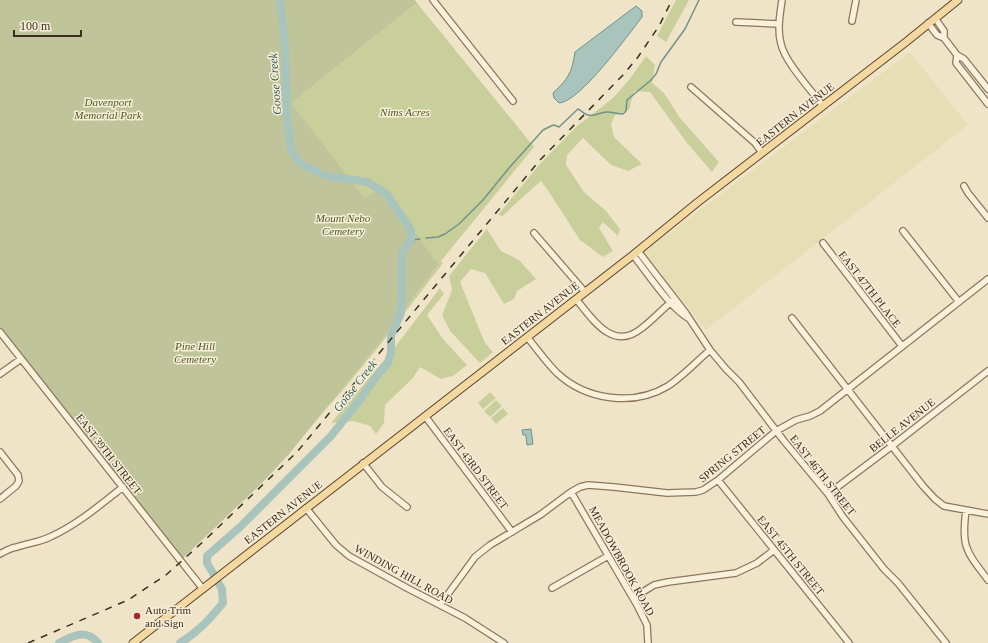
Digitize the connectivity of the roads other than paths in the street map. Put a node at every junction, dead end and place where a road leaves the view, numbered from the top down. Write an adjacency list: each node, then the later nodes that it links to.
1 (433, 0): 14 (street)
2 (782, 0): 9 (street)
3 (856, 0): 6 (street)
4 (958, 0): 5 (main road, EASTERN AVENUE)
5 (935, 18): 8 (main road, EASTERN AVENUE); 10 (street)
6 (852, 21)
7 (736, 22): 9 (street)
8 (928, 23): 10 (street); 16 (main road, EASTERN AVENUE)
9 (778, 24): 16 (street)
10 (944, 38): 11 (street)
11 (957, 55): 13 (street); 15 (street)
12 (691, 87): 17 (street)
13 (988, 89)
14 (513, 101)
15 (988, 104)
16 (823, 106): 17 (main road, EASTERN AVENUE)
17 (762, 153): 23 (main road, EASTERN AVENUE)
18 (964, 186): 19 (street)
19 (988, 218)
20 (903, 231): 28 (street)
21 (534, 233): 25 (street)
22 (823, 243): 32 (street, EAST 47TH PLACE)
23 (635, 253): 25 (main road, EASTERN AVENUE); 27 (street, EAST 46TH STREET)
24 (987, 282): 28 (street, SPRING STREET)
25 (585, 292): 26 (main road, EASTERN AVENUE)
26 (576, 299): 27 (street); 31 (main road, EASTERN AVENUE)
27 (673, 301): 33 (street, EAST 46TH STREET)
28 (959, 302): 32 (street, SPRING STREET)
29 (792, 318): 37 (street)
30 (0, 332): 34 (street, EAST 39TH STREET)
31 (527, 337): 33 (street); 38 (main road, EASTERN AVENUE)
32 (902, 346): 37 (street, SPRING STREET)
33 (710, 350): 39 (street, EAST 46TH STREET)
34 (21, 359): 36 (street); 44 (street, EAST 39TH STREET)
35 (988, 371): 40 (street, BELLE AVENUE)
36 (0, 374)
37 (848, 389): 39 (street, SPRING STREET); 40 (street)
38 (425, 416): 42 (main road, EASTERN AVENUE); 52 (street, EAST 43RD STREET)
39 (776, 431): 43 (street, SPRING STREET); 46 (street, EAST 46TH STREET)
40 (892, 446): 46 (street, BELLE AVENUE); 50 (street)
41 (0, 452): 47 (street)
42 (364, 464): 48 (main road, EASTERN AVENUE); 49 (street)
43 (718, 480): 45 (street, SPRING STREET); 53 (street, EAST 45TH STREET)
44 (123, 488): 54 (street); 58 (street, EAST 39TH STREET)
45 (571, 492): 52 (street, SPRING STREET); 55 (street, MEADOWBROOK ROAD)
46 (828, 494): 65 (street, EAST 46TH STREET)
47 (0, 499)
48 (306, 508): 58 (main road, EASTERN AVENUE); 60 (street, WINDING HILL ROAD)
49 (407, 508)
50 (966, 510): 51 (street); 56 (street)
51 (988, 514)
52 (512, 532): 60 (street, SPRING STREET)
53 (774, 550): 59 (street); 64 (street, EAST 45TH STREET)
54 (0, 553)
55 (608, 556): 57 (street); 59 (street, MEADOWBROOK ROAD)
56 (988, 580)
57 (552, 588)
58 (203, 589): 61 (main road, EASTERN AVENUE)
59 (632, 598): 63 (street, MEADOWBROOK ROAD)
60 (440, 605): 62 (street, WINDING HILL ROAD)
61 (133, 643)
62 (504, 643)
63 (648, 643)
64 (849, 643)
65 (946, 643)

